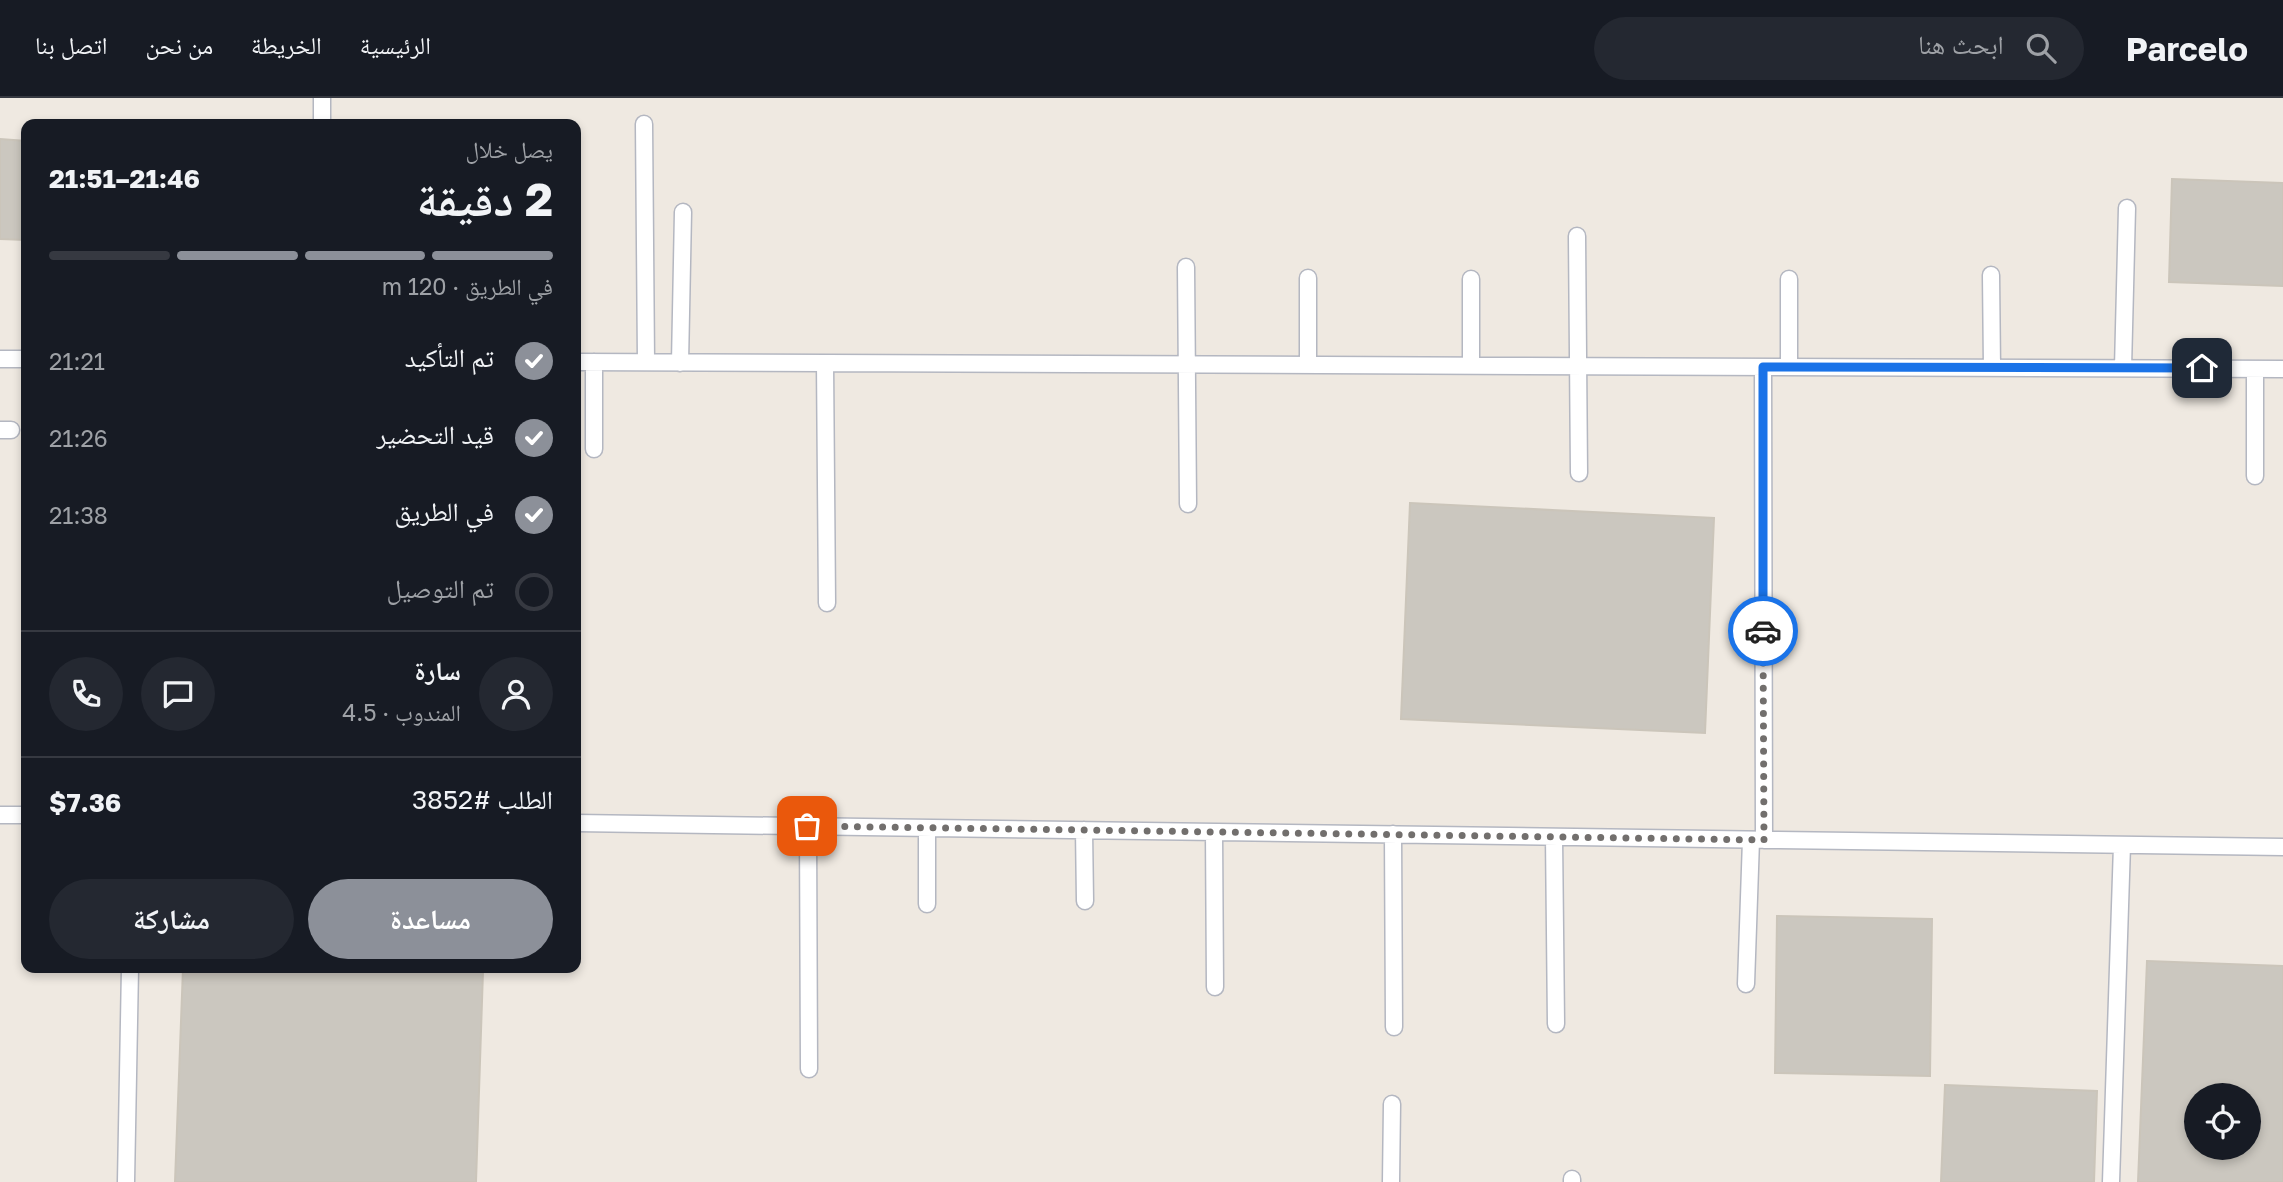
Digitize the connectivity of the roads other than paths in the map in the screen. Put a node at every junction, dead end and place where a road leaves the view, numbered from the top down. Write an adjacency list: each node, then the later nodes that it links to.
1 (322, 98): 2 (lane)
2 (322, 119)
3 (644, 124): 16 (lane)
4 (2127, 208): 26 (lane)
5 (683, 212): 17 (lane)
6 (1577, 236): 22 (lane)
7 (1186, 267): 19 (lane)
8 (1991, 275): 25 (lane)
9 (1308, 278): 20 (lane)
10 (1471, 279): 21 (lane)
11 (1788, 279): 24 (lane)
12 (0, 359): 13 (lane)
13 (21, 359)
14 (581, 362): 15 (lane)
15 (594, 362): 16 (lane); 29 (lane)
16 (646, 362): 17 (lane)
17 (680, 363): 18 (lane)
18 (825, 363): 19 (lane); 33 (lane)
19 (1187, 364): 20 (lane); 32 (lane)
20 (1308, 365): 21 (lane)
21 (1471, 365): 22 (lane)
22 (1578, 366): 23 (lane); 30 (lane)
23 (1763, 367): 24 (lane); 43 (lane)
24 (1789, 367): 25 (lane)
25 (1992, 368): 26 (lane)
26 (2123, 368): 27 (lane)
27 (2255, 369): 28 (lane); 31 (lane)
28 (2283, 369)
29 (594, 449)
30 (1579, 473)
31 (2255, 477)
32 (1188, 504)
33 (827, 603)
34 (0, 815): 35 (lane)
35 (21, 815)
36 (581, 823): 37 (lane)
37 (807, 826): 38 (lane); 53 (lane)
38 (927, 828): 39 (lane); 47 (lane)
39 (1084, 830): 40 (lane); 46 (lane)
40 (1214, 832): 41 (lane); 50 (lane)
41 (1393, 834): 42 (lane); 52 (lane)
42 (1554, 836): 43 (lane); 51 (lane)
43 (1757, 840): 44 (lane); 49 (lane)
44 (2122, 845): 45 (lane); 57 (lane)
45 (2283, 847)
46 (1085, 901)
47 (927, 904)
48 (130, 973): 55 (lane)
49 (1746, 984)
50 (1215, 986)
51 (1556, 1024)
52 (1394, 1027)
53 (809, 1069)
54 (1392, 1104): 56 (lane)
55 (126, 1182)
56 (1391, 1182)
57 (2111, 1182)

